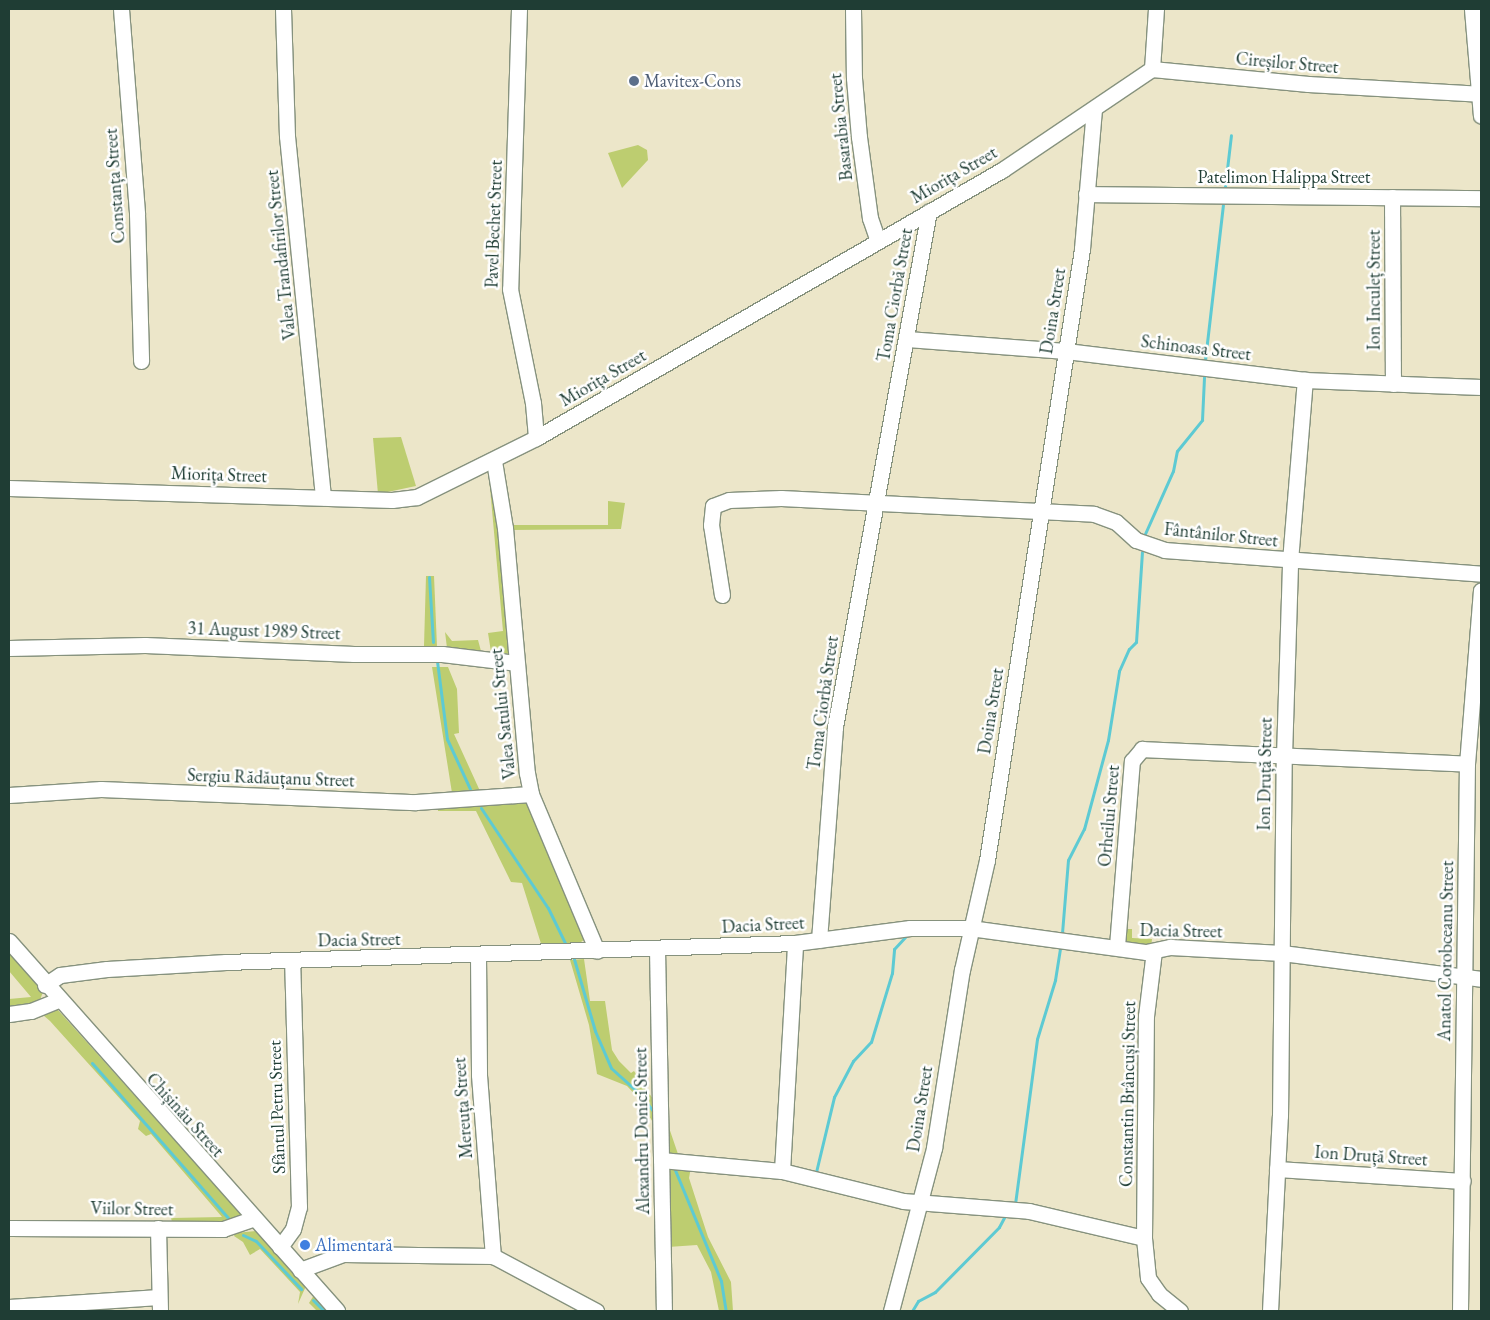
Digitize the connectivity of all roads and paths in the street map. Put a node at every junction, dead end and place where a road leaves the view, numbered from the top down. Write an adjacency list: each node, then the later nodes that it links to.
1 (121, 9): 18 (street, Constanța Street)
2 (284, 9): 25 (street, Valea Trandafirilor Street)
3 (519, 9): 22 (street, Pavel Bechet Street)
4 (854, 9): 15 (street, Basarabia Street)
5 (1156, 9): 7 (street)
6 (1475, 11): 8 (street)
7 (1152, 69): 8 (street, Cireșilor Street); 9 (street, Miorița Street)
8 (1479, 94): 10 (street)
9 (1094, 110): 11 (street, Doina Street); 14 (street, Miorița Street)
10 (1481, 116)
11 (1086, 194): 12 (street, Patelimon Halippa Street); 17 (street, Doina Street)
12 (1392, 196): 13 (street, Patelimon Halippa Street); 20 (street, Ion Inculeț Street)
13 (1481, 198)
14 (929, 211): 15 (street, Miorița Street); 16 (street, Toma Ciorbă Street)
15 (878, 241): 22 (street, Miorița Street)
16 (907, 340): 17 (street, Schinoasa Street); 26 (street, Toma Ciorbă Street)
17 (1066, 351): 19 (street, Schinoasa Street); 27 (street, Doina Street)
18 (141, 361)
19 (1305, 380): 20 (street, Schinoasa Street); 28 (street, Ion Druță Street)
20 (1393, 384): 21 (street, Schinoasa Street)
21 (1481, 387)
22 (536, 438): 23 (street, Miorița Street)
23 (494, 461): 25 (street, Miorița Street); 34 (street, Valea Satului Street)
24 (9, 488): 25 (street, Miorița Street)
25 (323, 497)
26 (876, 504): 27 (street, Fântânilor Street); 31 (street); 42 (street, Toma Ciorbă Street)
27 (1042, 511): 28 (street, Fântânilor Street); 41 (street, Doina Street)
28 (1290, 561): 29 (street, Fântânilor Street); 36 (street, Ion Druță Street)
29 (1481, 574)
30 (1481, 591): 32 (street, Anatol Corobceanu Street)
31 (722, 595)
32 (1480, 608): 35 (street, Anatol Corobceanu Street)
33 (9, 648): 34 (street, 31 August 1989 Street)
34 (516, 663): 38 (street, Valea Satului Street)
35 (1477, 703): 37 (street, Anatol Corobceanu Street)
36 (1284, 756): 37 (street, Orheilui Street); 45 (street, Orheilui Street); 49 (street, Ion Druță Street)
37 (1468, 764): 40 (street, Anatol Corobceanu Street)
38 (531, 794): 39 (street, Sergiu Rădăuțanu Street); 47 (street, Valea Satului Street)
39 (9, 795)
40 (1474, 804): 52 (street, Anatol Corobceanu Street)
41 (970, 928): 42 (street, Dacia Street); 45 (street, Dacia Street); 61 (street, Doina Street)
42 (819, 940): 44 (street, Dacia Street)
43 (9, 941): 54 (street, Chișinău Street)
44 (795, 943): 46 (street, Dacia Street); 59 (street)
45 (1116, 946): 48 (street, Dacia Street)
46 (657, 949): 47 (street, Dacia Street); 57 (street, Alexandru Donici Street)
47 (597, 951): 50 (street, Dacia Street)
48 (1154, 951): 49 (street, Dacia Street); 65 (street, Constantin Brâncuși Street)
49 (1282, 953): 52 (street, Dacia Street); 58 (street, Ion Druță Street)
50 (478, 956): 51 (street, Dacia Street); 67 (street, Mereuța Street)
51 (292, 960): 54 (street, Dacia Street); 66 (street, Sfântul Petru Street)
52 (1465, 977): 53 (street, Dacia Street); 60 (street, Anatol Corobceanu Street)
53 (1481, 979)
54 (45, 985): 55 (street, Chișinău Street)
55 (58, 1000): 56 (street); 62 (street, Chișinău Street)
56 (9, 1014)
57 (661, 1160): 59 (street); 73 (street, Alexandru Donici Street)
58 (1277, 1169): 60 (street, Ion Druță Street); 76 (street, Ion Druță Street)
59 (782, 1171): 61 (street)
60 (1464, 1181): 77 (street, Anatol Corobceanu Street)
61 (921, 1202): 65 (street); 74 (street, Doina Street)
62 (252, 1219): 64 (street, Viilor Street); 66 (street, Chișinău Street)
63 (9, 1228): 64 (street, Viilor Street)
64 (158, 1228): 69 (street)
65 (1144, 1238): 75 (street, Constantin Brâncuși Street)
66 (280, 1248): 68 (street, Chișinău Street)
67 (493, 1256): 68 (street); 72 (street)
68 (300, 1270): 71 (street, Chișinău Street)
69 (159, 1304): 70 (street)
70 (9, 1307)
71 (337, 1311)
72 (596, 1311)
73 (664, 1311)
74 (891, 1311)
75 (1180, 1311)
76 (1270, 1311)
77 (1460, 1311)

